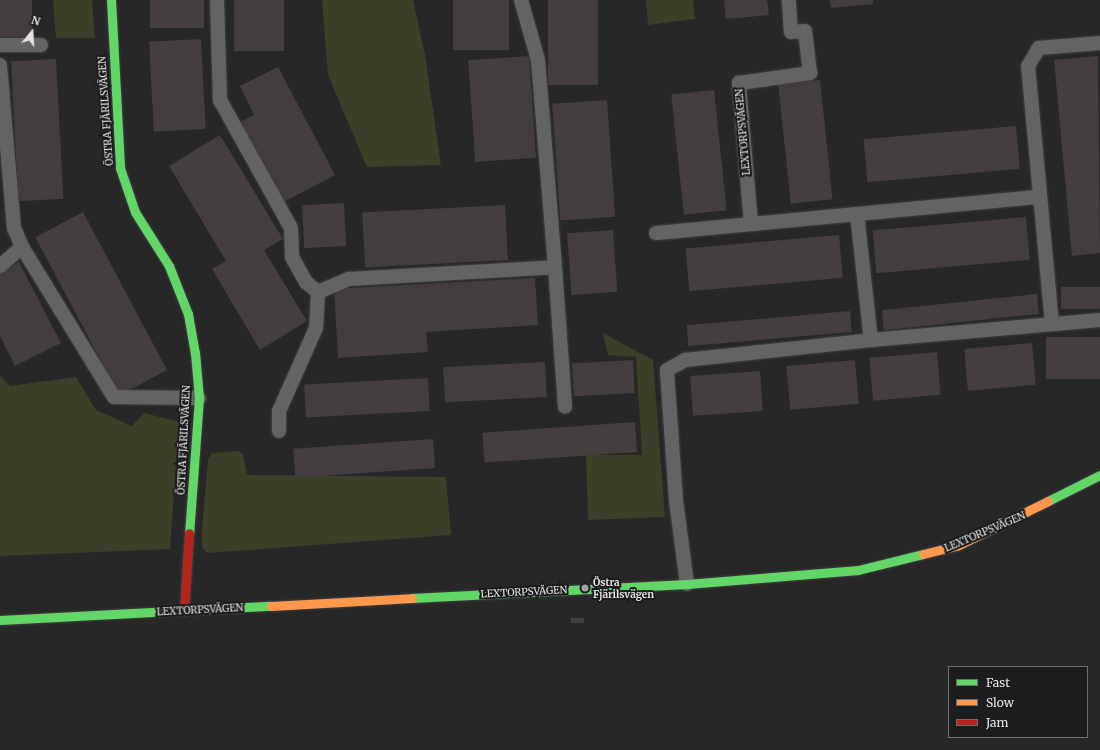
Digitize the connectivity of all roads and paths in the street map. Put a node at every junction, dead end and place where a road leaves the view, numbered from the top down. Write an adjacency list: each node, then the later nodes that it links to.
1 (110, 0): 20 (street, ÖSTRA FJÄRILSVÄGEN)
2 (217, 0): 16 (lane)
3 (521, 0): 15 (lane)
4 (789, 0): 11 (lane, LEXTORPSVÄGEN)
5 (1100, 43): 9 (lane)
6 (0, 45): 7 (lane)
7 (41, 45)
8 (0, 65): 13 (lane)
9 (1040, 197): 10 (lane); 18 (lane)
10 (857, 214): 11 (lane); 19 (lane)
11 (751, 224): 12 (lane)
12 (656, 233)
13 (22, 247): 14 (lane); 20 (lane)
14 (0, 266)
15 (555, 267): 16 (lane); 21 (lane)
16 (318, 292): 22 (lane)
17 (1100, 320): 18 (lane)
18 (1052, 324): 19 (lane)
19 (871, 340): 24 (lane)
20 (199, 398): 25 (street, ÖSTRA FJÄRILSVÄGEN)
21 (565, 407)
22 (279, 431)
23 (1100, 475): 24 (street, LEXTORPSVÄGEN)
24 (687, 584): 25 (street, LEXTORPSVÄGEN)
25 (184, 610): 26 (street, LEXTORPSVÄGEN)
26 (0, 620)

